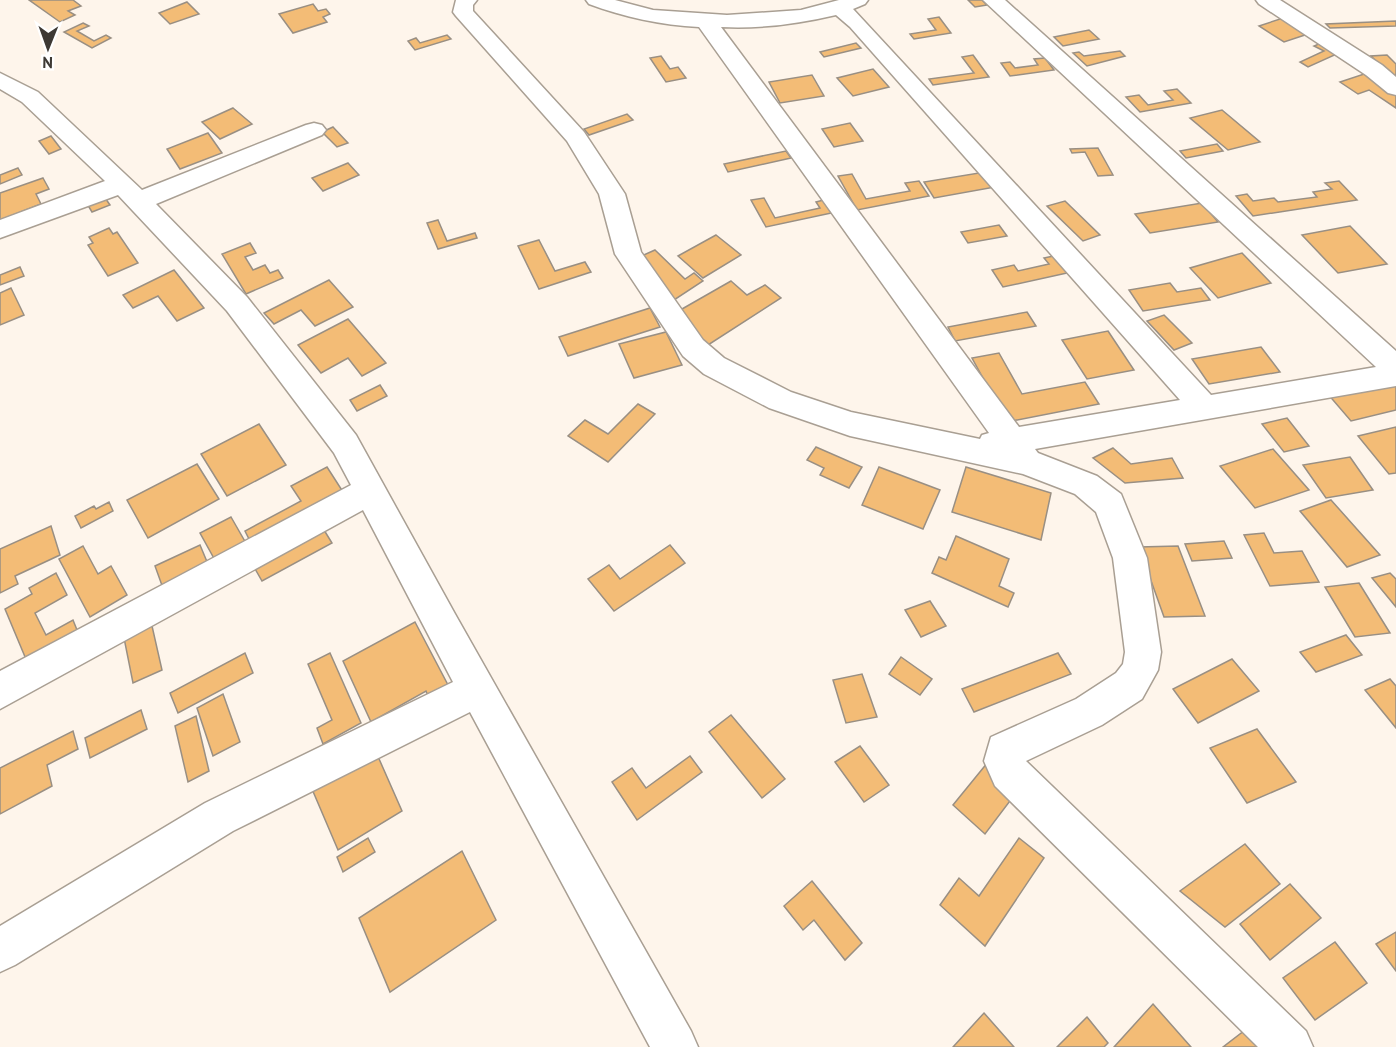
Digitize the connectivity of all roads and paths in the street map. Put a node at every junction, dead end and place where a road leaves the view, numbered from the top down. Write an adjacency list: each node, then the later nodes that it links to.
1 (467, 0): 16 (street)
2 (596, 0): 6 (street)
3 (993, 0): 13 (street)
4 (1266, 0): 8 (street)
5 (850, 4): 6 (street); 15 (street)
6 (706, 22): 16 (street)
7 (0, 80): 9 (street)
8 (1396, 88)
9 (15, 102): 11 (street)
10 (314, 130): 11 (street)
11 (130, 192): 12 (street); 17 (street)
12 (0, 229)
13 (1396, 368)
14 (1396, 375): 15 (street)
15 (1204, 407): 16 (street)
16 (1019, 451): 22 (street)
17 (370, 490): 18 (street); 19 (street)
18 (477, 689): 20 (street); 21 (street)
19 (0, 691)
20 (0, 950)
21 (675, 1047)
22 (1290, 1047)

